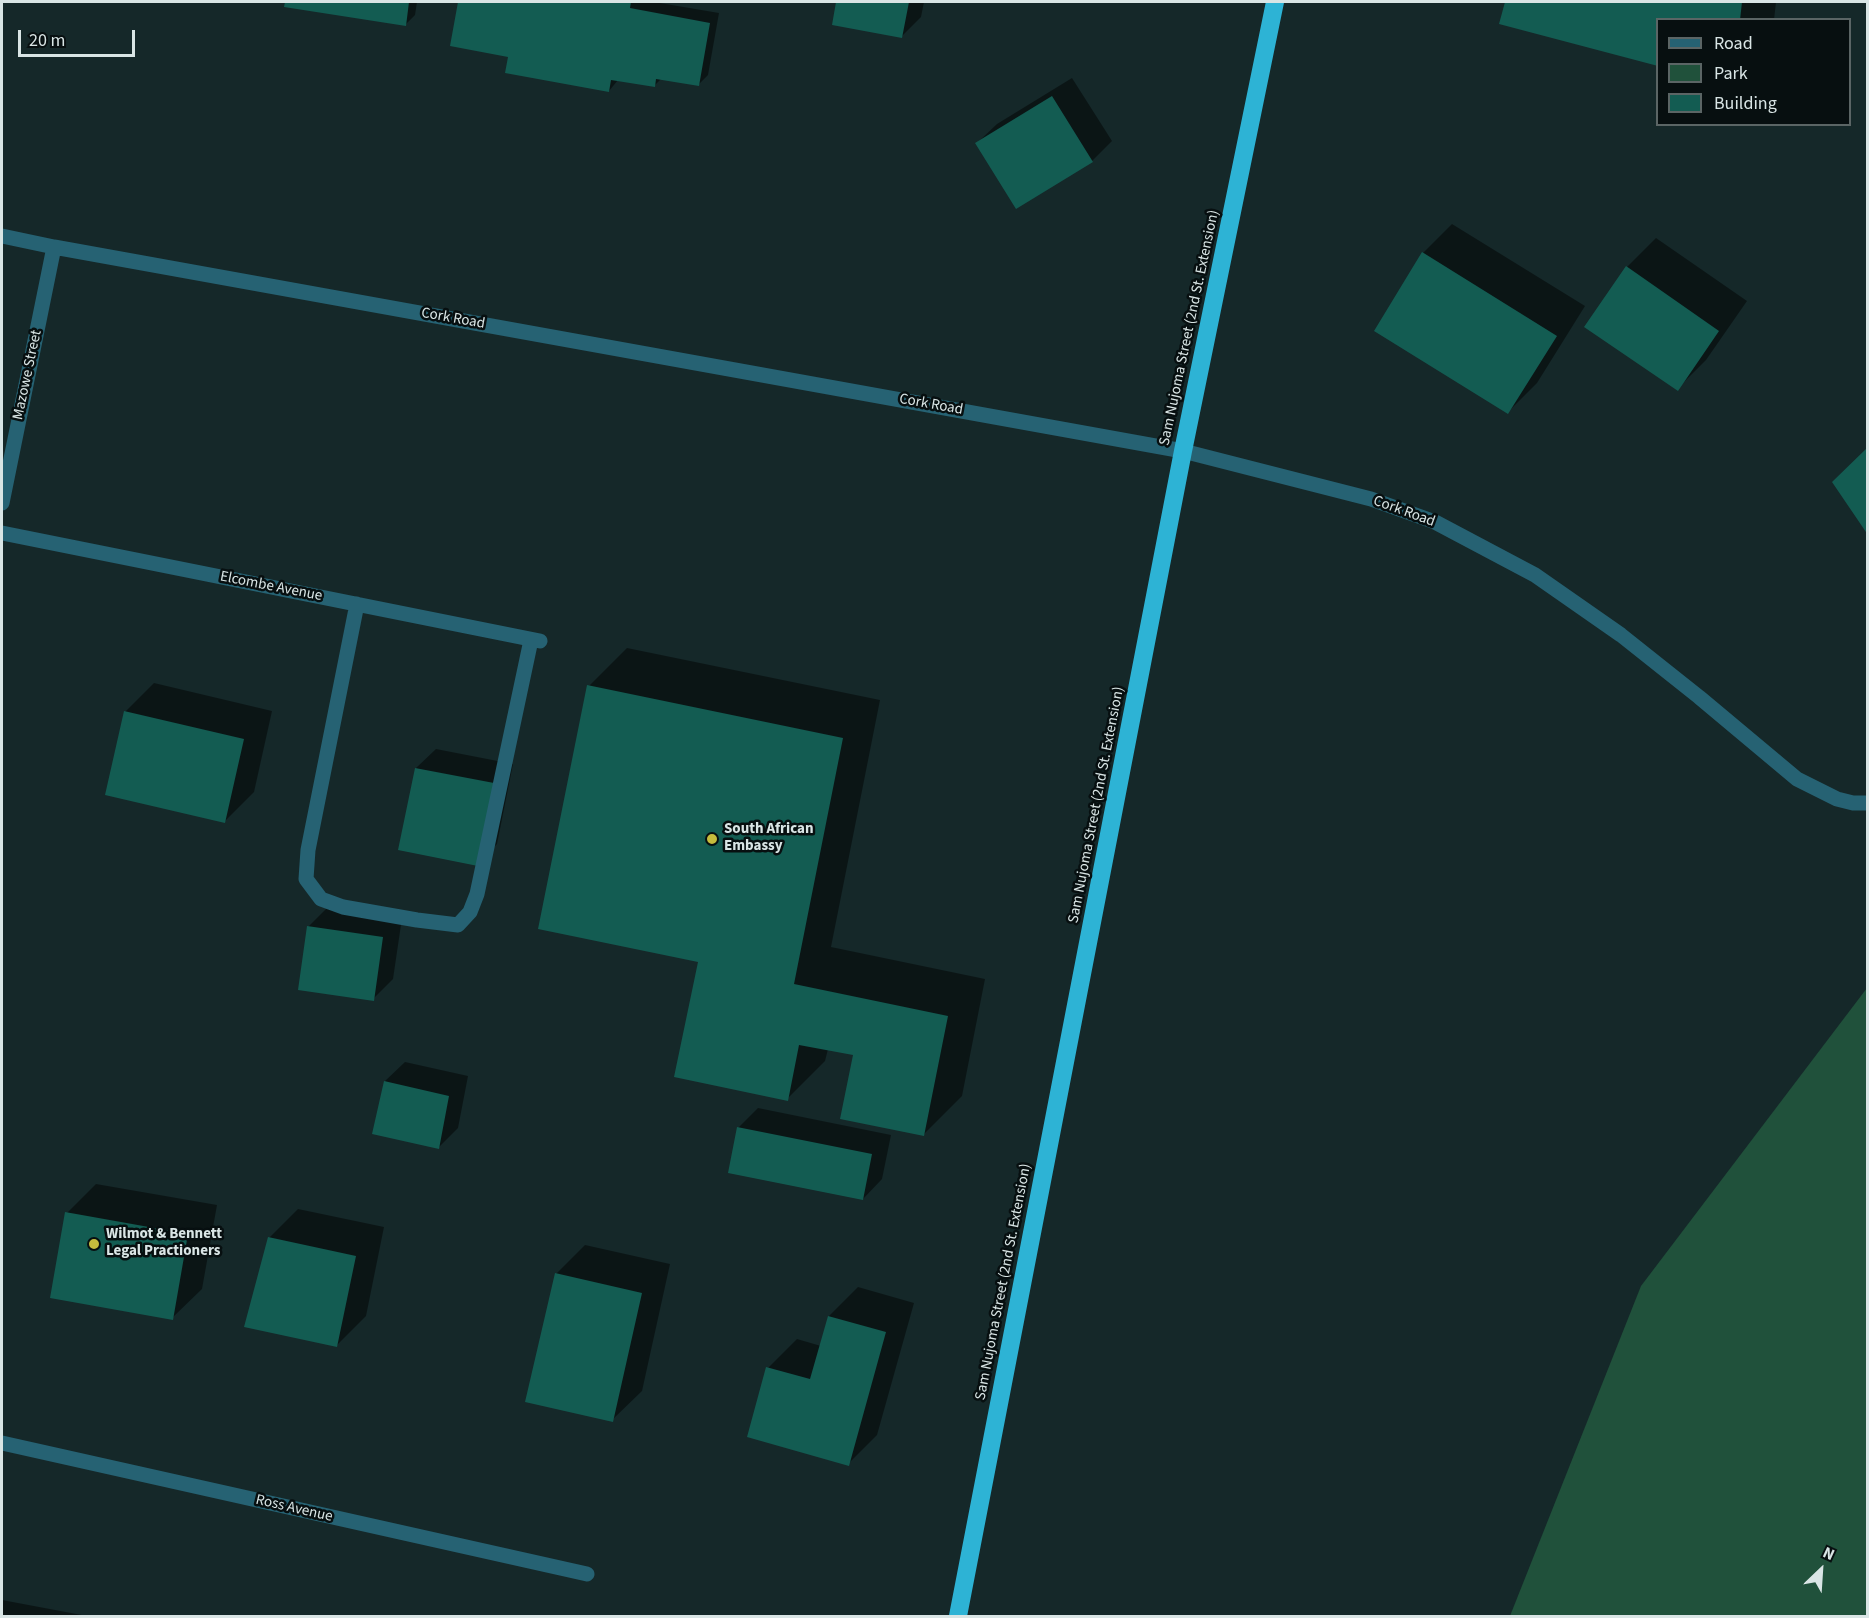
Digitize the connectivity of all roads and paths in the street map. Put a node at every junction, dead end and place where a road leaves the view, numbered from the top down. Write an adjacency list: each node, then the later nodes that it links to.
1 (1275, 2): 4 (highway, Sam Nujoma Street (2nd St. Extension))
2 (2, 236): 3 (street, Cork Road)
3 (54, 247): 4 (street, Cork Road); 5 (street, Mazowe Street)
4 (1183, 451): 8 (street, Cork Road); 11 (highway, Sam Nujoma Street (2nd St. Extension))
5 (2, 503)
6 (2, 533): 7 (street, Elcombe Avenue)
7 (357, 604): 7 (street, Elcombe Avenue)
8 (1868, 802)
9 (2, 1443): 10 (street, Ross Avenue)
10 (586, 1574)
11 (958, 1617)

